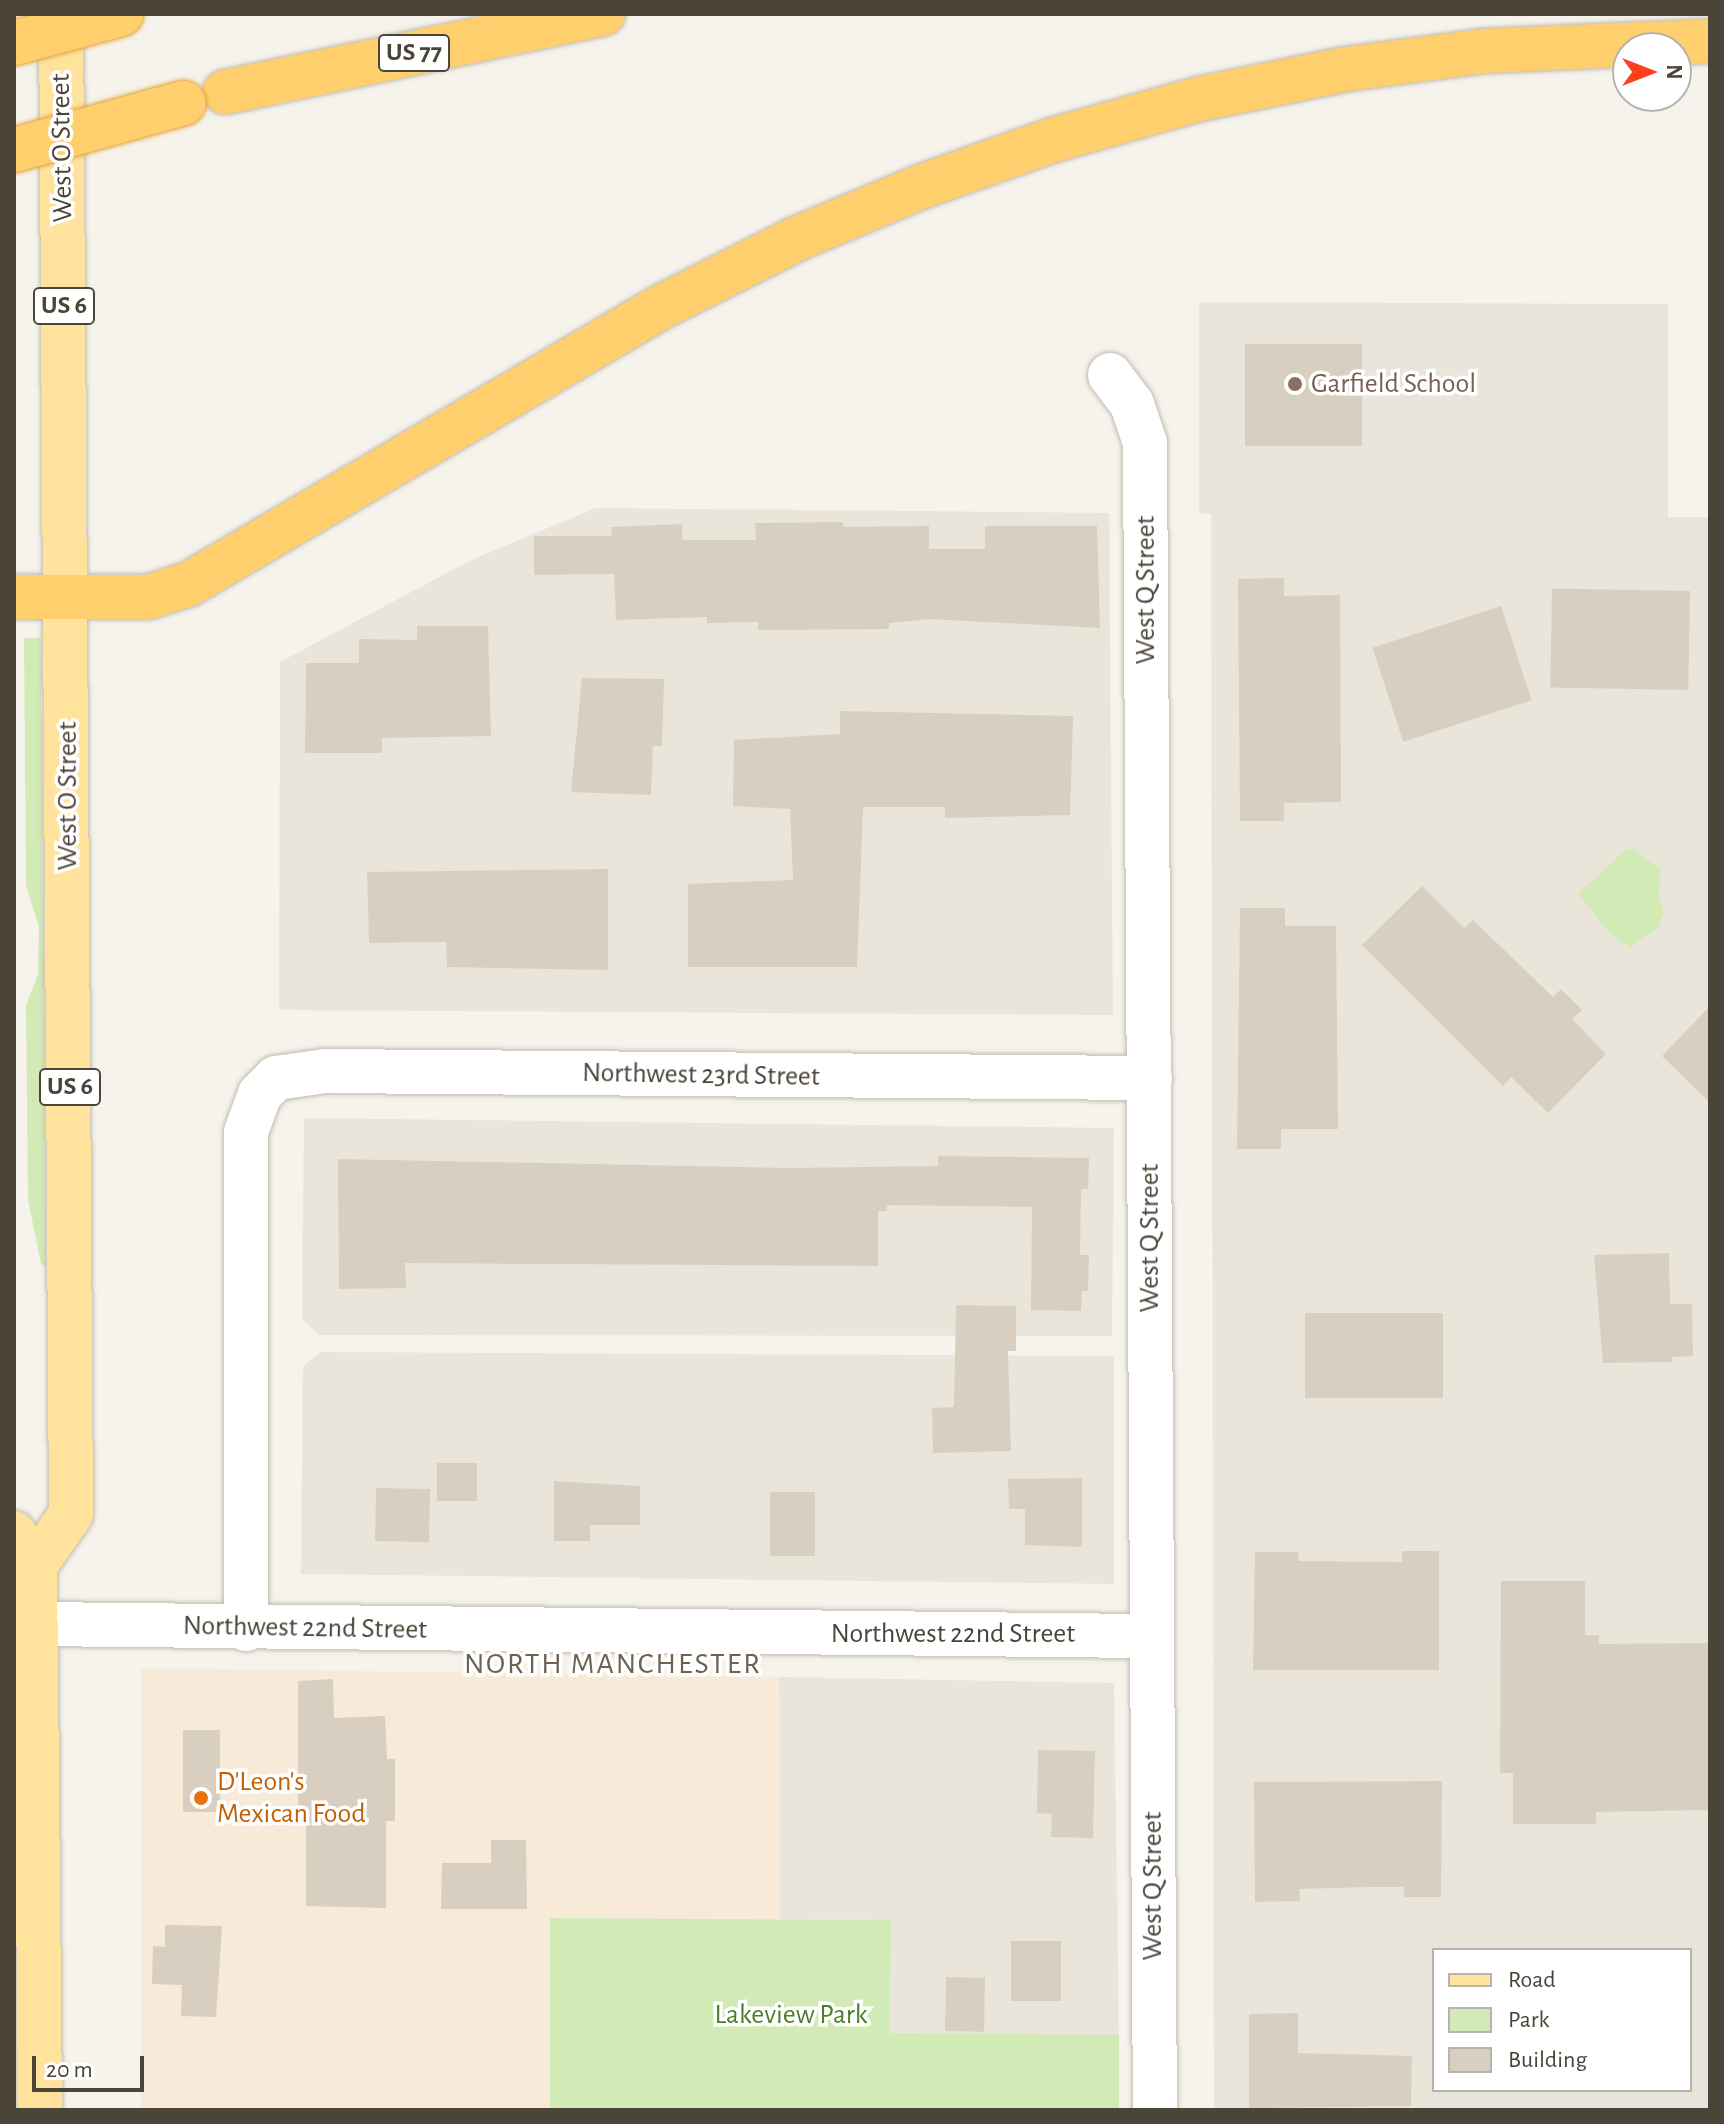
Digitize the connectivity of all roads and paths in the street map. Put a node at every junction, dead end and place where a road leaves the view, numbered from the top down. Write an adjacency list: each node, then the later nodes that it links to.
1 (61, 14): 11 (main road, West O Street / US 6)
2 (121, 14): 6 (highway, bridge)
3 (495, 14): 7 (highway)
4 (603, 14): 7 (highway, US 77)
5 (1710, 41): 11 (highway)
6 (14, 43)
7 (204, 98): 8 (highway, US 77, bridge)
8 (14, 150)
9 (1110, 375): 12 (street, West Q Street)
10 (14, 597): 11 (highway)
11 (66, 597): 13 (main road, West O Street / US 6)
12 (1150, 1078): 15 (street, Northwest 23rd Street); 16 (street, West Q Street)
13 (24, 1549): 14 (main road, West O Street / US 6)
14 (35, 1624): 15 (street, Northwest 22nd Street); 17 (main road, West O Street / US 6)
15 (246, 1629): 16 (street, Northwest 22nd Street)
16 (1151, 1636): 18 (street, West Q Street)
17 (40, 2110)
18 (1155, 2110)

